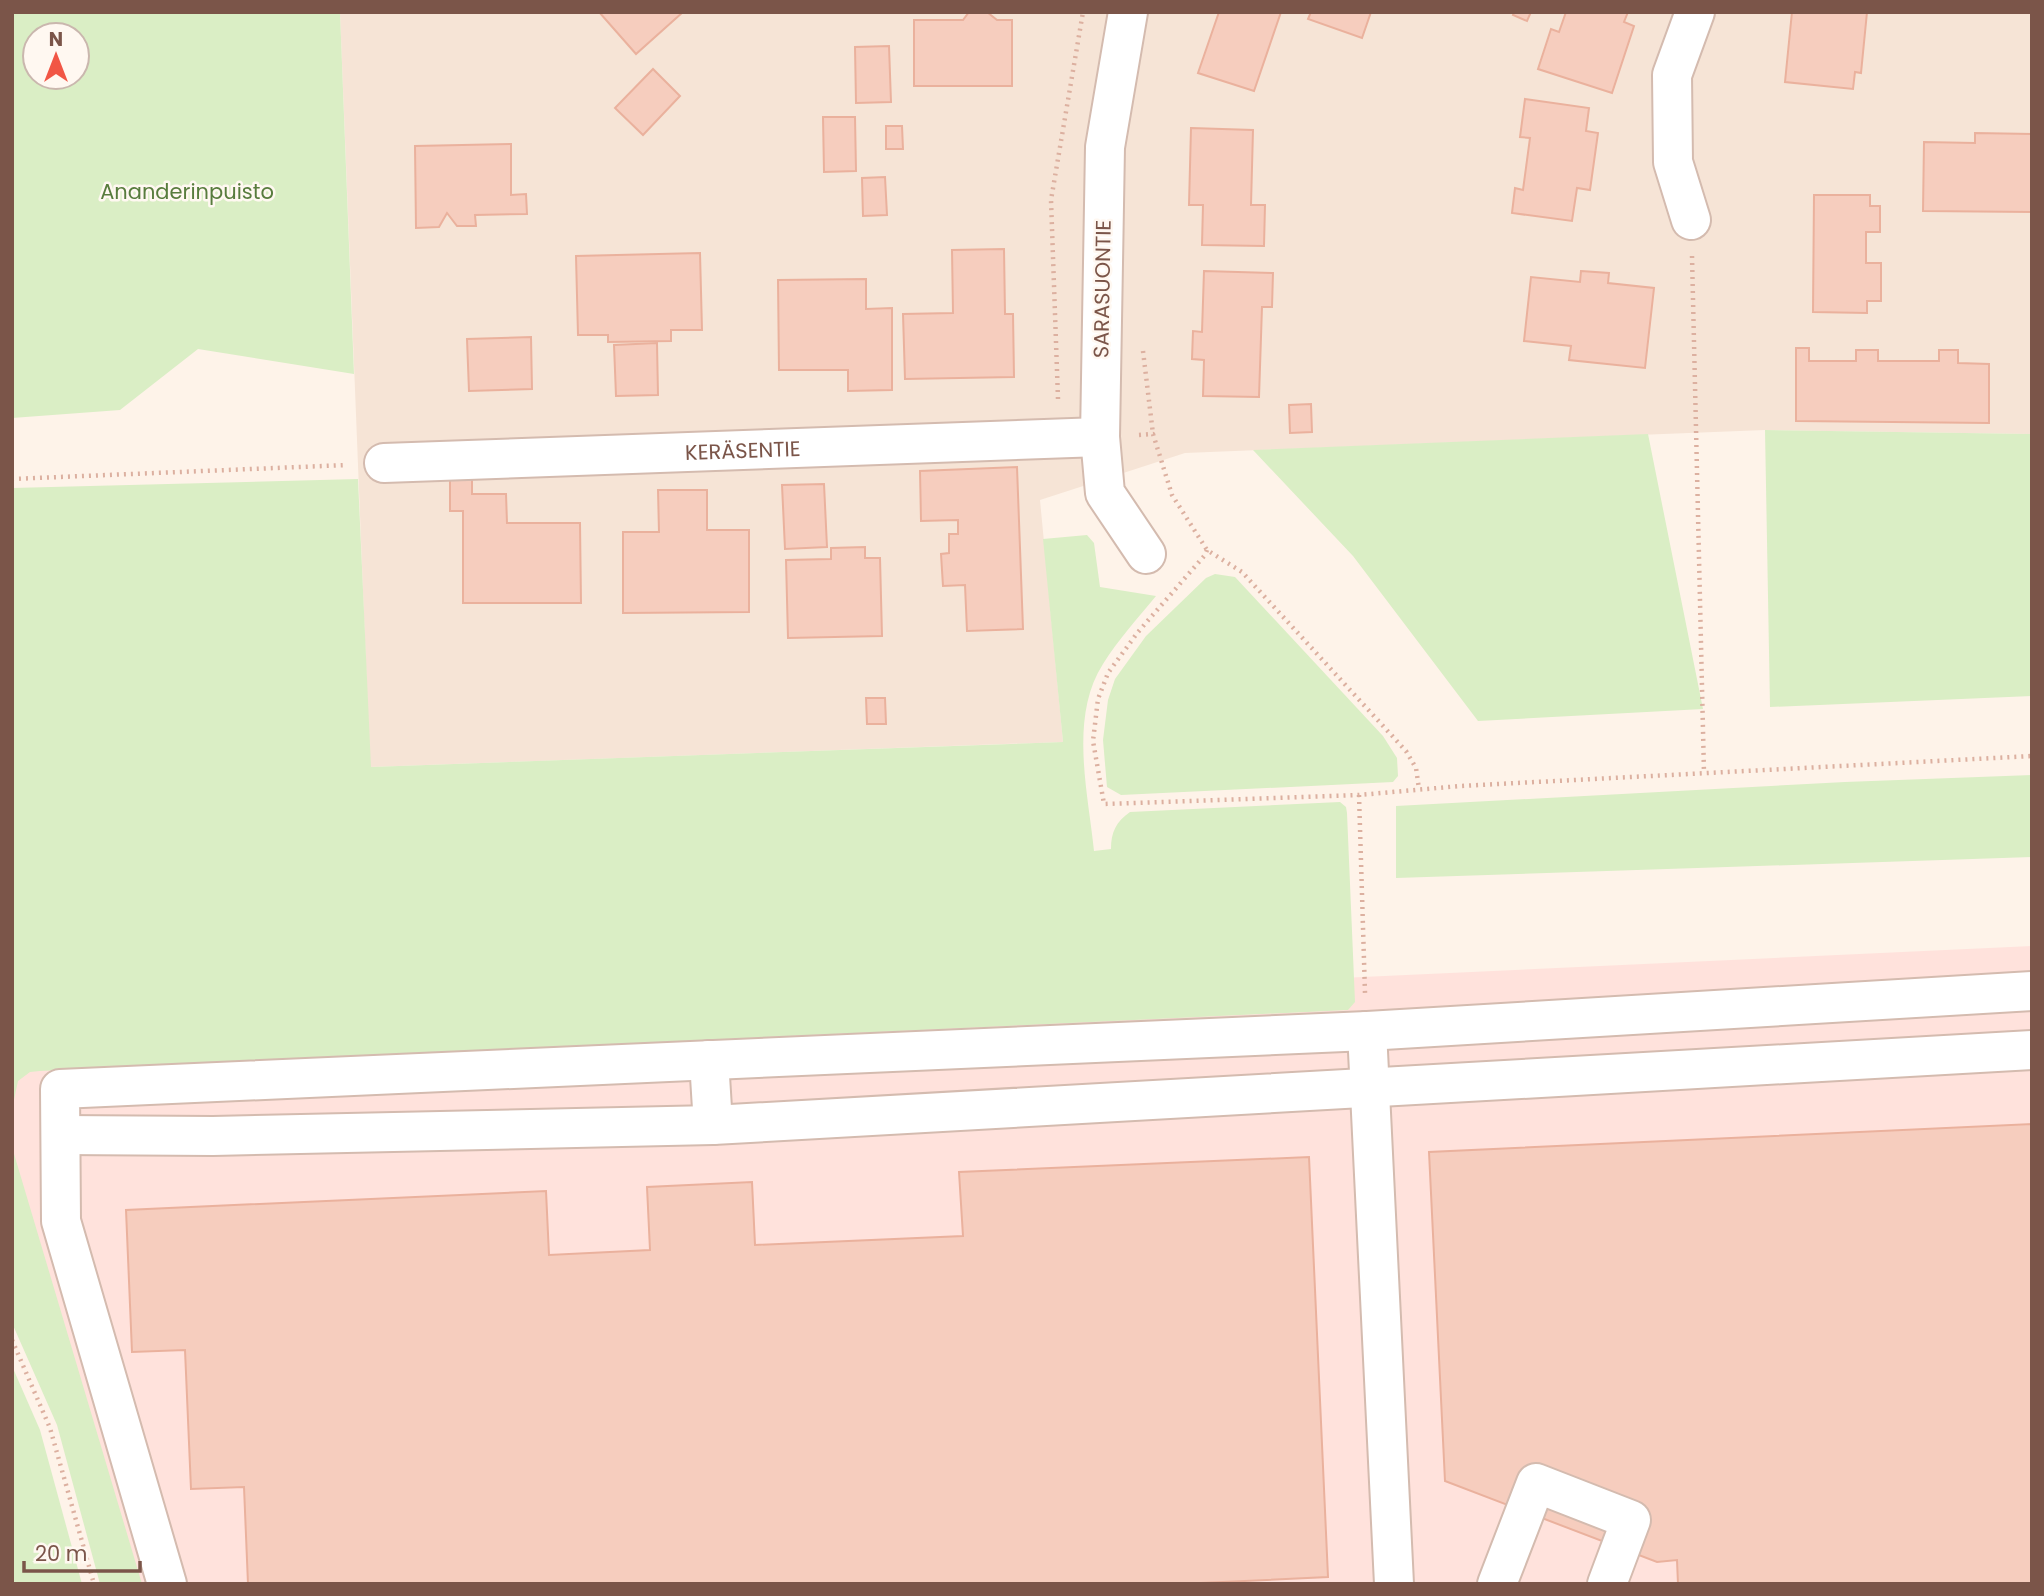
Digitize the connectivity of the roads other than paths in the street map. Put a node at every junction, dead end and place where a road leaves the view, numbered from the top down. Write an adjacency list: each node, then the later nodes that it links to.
1 (1129, 12): 4 (street, SARASUONTIE)
2 (1695, 12): 3 (street)
3 (1691, 220)
4 (1100, 438): 5 (street, KERÄSENTIE); 6 (street, SARASUONTIE)
5 (384, 463)
6 (1146, 554)
7 (2032, 991): 8 (street)
8 (1367, 1031): 10 (street); 11 (street)
9 (2032, 1050): 11 (street)
10 (709, 1060): 12 (street); 13 (street)
11 (1370, 1088): 12 (street); 15 (street)
12 (713, 1125): 13 (street)
13 (61, 1135): 14 (street)
14 (167, 1584)
15 (1394, 1584)
16 (1497, 1584): 17 (street)
17 (1607, 1584)

